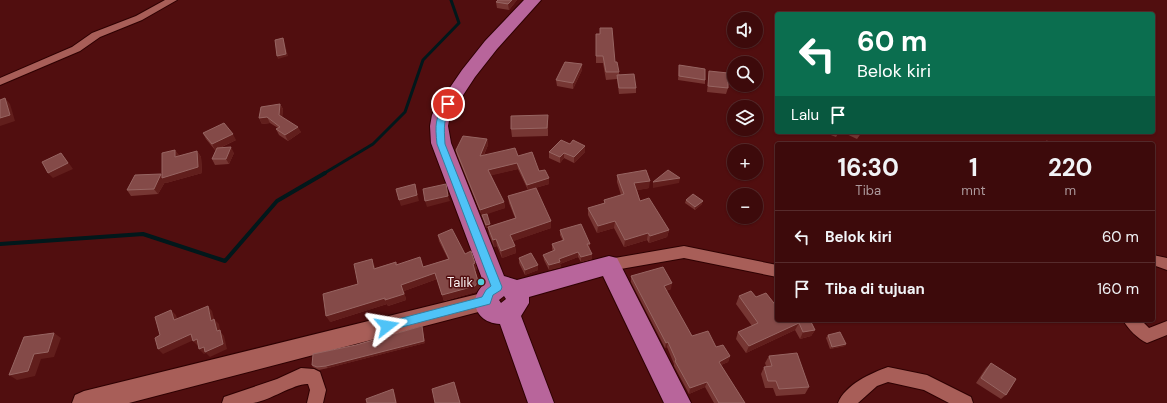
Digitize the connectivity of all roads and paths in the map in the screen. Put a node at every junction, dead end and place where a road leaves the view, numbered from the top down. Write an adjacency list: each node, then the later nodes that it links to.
1 (172, 0): 3 (street)
2 (533, 0): 6 (main road)
3 (0, 82)
4 (609, 265): 5 (street); 6 (main road); 14 (main road)
5 (775, 271)
6 (502, 298): 9 (street); 13 (main road)
7 (1133, 322): 8 (street)
8 (1167, 328)
9 (108, 400): 10 (street)
10 (84, 403)
11 (230, 403): 12 (street)
12 (315, 403)
13 (541, 403)
14 (678, 403)
15 (846, 403): 16 (street)
16 (965, 403)

